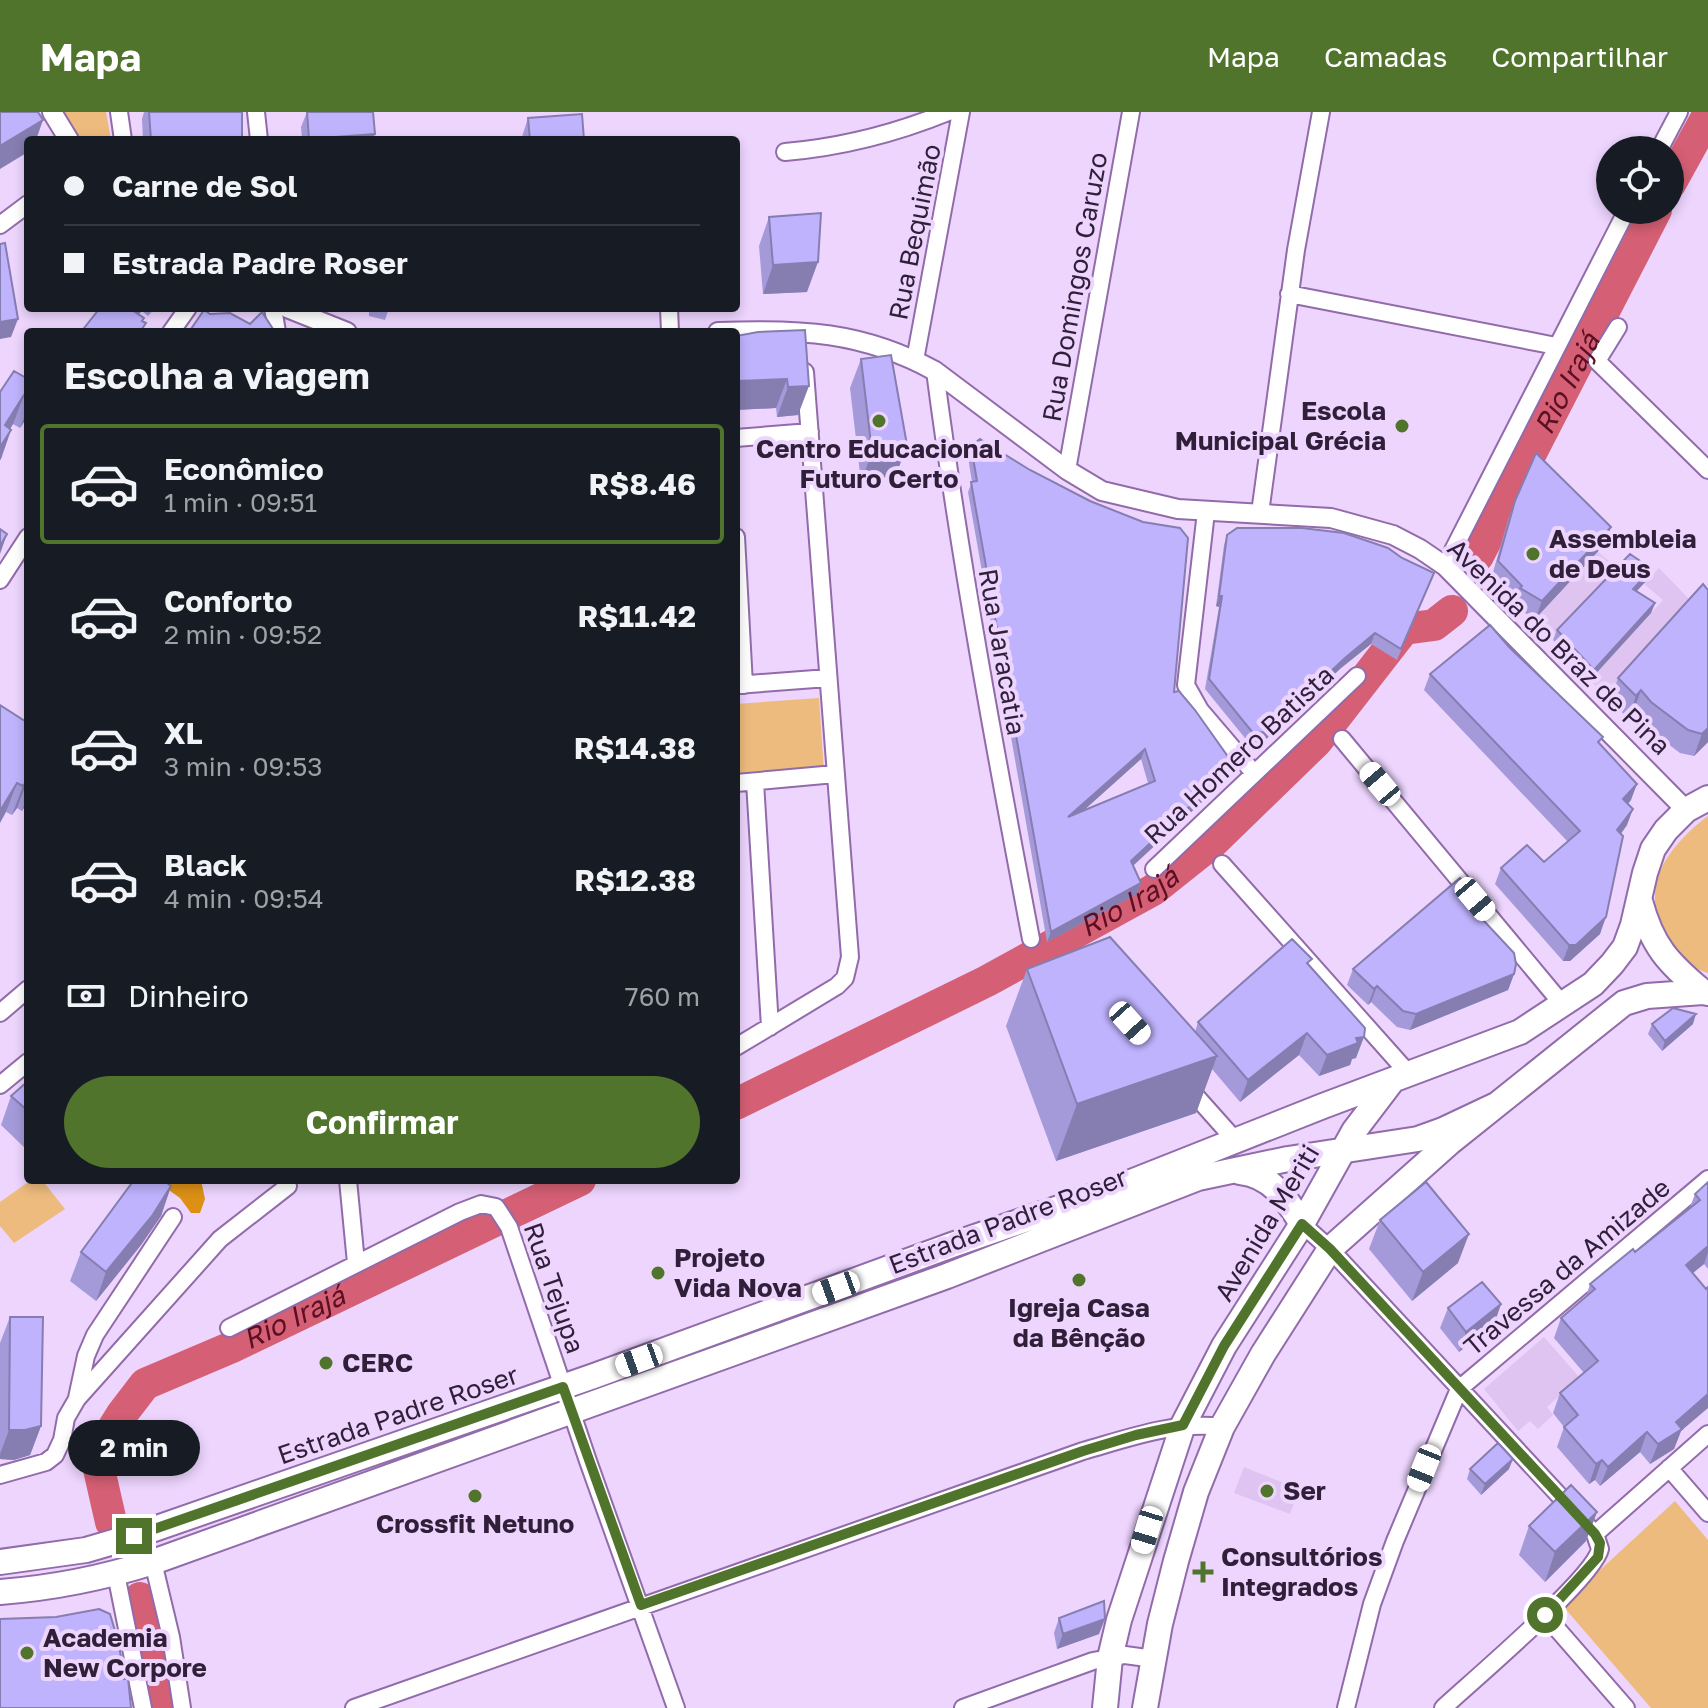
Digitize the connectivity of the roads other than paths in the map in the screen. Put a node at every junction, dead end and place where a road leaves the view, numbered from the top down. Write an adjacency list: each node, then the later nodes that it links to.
1 (52, 112): 9 (street)
2 (119, 112): 10 (street)
3 (256, 112): 11 (street)
4 (948, 112): 13 (street)
5 (961, 112): 24 (street, Rua Bequimão)
6 (1131, 112): 28 (street, Rua Domingos Caruzo)
7 (1321, 112): 17 (street)
8 (1679, 112): 12 (street)
9 (67, 136)
10 (122, 136)
11 (259, 136)
12 (1666, 136)
13 (785, 152)
14 (24, 207): 16 (street)
15 (1620, 224): 23 (street)
16 (0, 225)
17 (1289, 294): 23 (street); 31 (street)
18 (297, 312): 20 (street)
19 (1618, 327): 29 (street)
20 (337, 328)
21 (803, 330): 22 (street, Avenida do Braz de Pina); 24 (street, Avenida do Braz de Pina); 26 (street)
22 (740, 331)
23 (1556, 346): 33 (street)
24 (915, 360): 25 (street, Avenida do Braz de Pina)
25 (935, 371): 28 (street, Avenida do Braz de Pina); 48 (street, Rua Jaracatia)
26 (810, 432): 27 (street); 36 (street)
27 (740, 438)
28 (1067, 470): 30 (street, Avenida do Braz de Pina)
29 (1708, 470)
30 (1206, 512): 31 (street, Avenida do Braz de Pina); 39 (street)
31 (1260, 513): 33 (street, Avenida do Braz de Pina)
32 (24, 540): 34 (street)
33 (1445, 566): 44 (street, Avenida do Braz de Pina)
34 (0, 580)
35 (1357, 676): 39 (street, Rua Homero Batista)
36 (828, 678): 37 (street); 40 (street)
37 (740, 685)
38 (1342, 739): 51 (street)
39 (1253, 772): 46 (street, Rua Homero Batista)
40 (835, 774): 41 (street); 53 (street)
41 (755, 782): 42 (street); 53 (street)
42 (740, 783)
43 (1708, 798): 44 (main road)
44 (1686, 810): 47 (main road)
45 (1222, 864): 57 (street)
46 (1154, 869)
47 (1639, 899): 50 (main road); 51 (main road)
48 (1031, 939)
49 (24, 992): 52 (street)
50 (1705, 993): 59 (main road)
51 (1563, 1005): 57 (main road)
52 (0, 1013)
53 (770, 1027): 54 (street)
54 (740, 1045)
55 (24, 1065): 58 (street)
56 (1172, 1070): 60 (street)
57 (1401, 1076): 60 (main road, Estrada Padre Roser); 61 (main road, Avenida Meriti)
58 (0, 1085)
59 (1496, 1105): 61 (main road, Estrada Padre Roser); 68 (main road)
60 (1235, 1140): 73 (main road, Estrada Padre Roser)
61 (1343, 1151): 62 (main road, Estrada Padre Roser); 67 (main road, Avenida Meriti)
62 (1229, 1171): 67 (main road); 73 (main road, Estrada Padre Roser)
63 (1708, 1179): 71 (street, Travessa da Amizade)
64 (348, 1184): 69 (street)
65 (288, 1186): 72 (street)
66 (173, 1217): 72 (street)
67 (1302, 1224): 68 (street); 74 (main road, Avenida Meriti)
68 (1330, 1249): 71 (street); 75 (main road)
69 (356, 1263): 70 (street, Rua Tejupa); 73 (street, Rua Tejupa)
70 (229, 1328)
71 (1459, 1389): 80 (street); 96 (street, Travessa da Amizade)
72 (77, 1399): 78 (street)
73 (567, 1399): 81 (main road, Estrada Padre Roser); 82 (main road, Estrada Padre Roser); 85 (street, Rua Tejupa)
74 (1183, 1425): 75 (street); 85 (street); 87 (main road, Avenida Meriti)
75 (1222, 1427): 88 (main road)
76 (1708, 1434): 77 (street)
77 (1669, 1468): 79 (street); 80 (street)
78 (0, 1475)
79 (1708, 1513)
80 (1595, 1534): 86 (street)
81 (0, 1562)
82 (153, 1562): 83 (main road, Estrada Padre Roser); 90 (street)
83 (116, 1574): 84 (main road, Estrada Padre Roser); 89 (street)
84 (0, 1592)
85 (641, 1605): 91 (street); 92 (street, Rua Tejupa)
86 (1545, 1615): 97 (street); 98 (street)
87 (1110, 1658): 88 (street); 93 (street); 94 (main road, Avenida Meriti)
88 (1154, 1659): 95 (main road)
89 (143, 1708)
90 (182, 1708)
91 (354, 1708)
92 (676, 1708)
93 (963, 1708)
94 (1105, 1708)
95 (1145, 1708)
96 (1346, 1708)
97 (1443, 1708)
98 (1626, 1708)

